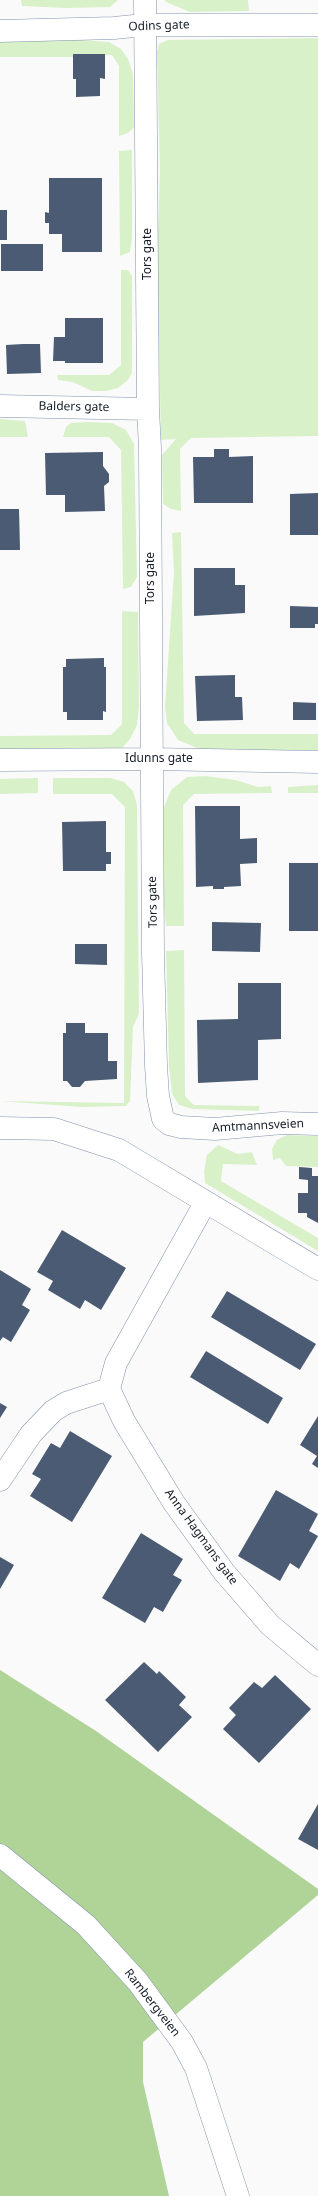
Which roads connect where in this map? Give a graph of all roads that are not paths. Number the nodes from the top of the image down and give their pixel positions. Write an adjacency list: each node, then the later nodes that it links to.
1 (145, 0): 2 (street, Tors gate)
2 (144, 25): 3 (street, Odins gate); 4 (street, Odins gate); 6 (street, Tors gate)
3 (318, 25)
4 (0, 31)
5 (0, 406): 6 (street, Balders gate)
6 (148, 409): 7 (street, Tors gate)
7 (151, 759): 8 (street, Idunns gate); 9 (street, Idunns gate); 12 (street, Tors gate)
8 (0, 760)
9 (318, 762)
10 (318, 1124): 12 (street, Amtmannsveien)
11 (0, 1128): 13 (street)
12 (198, 1128)
13 (205, 1202): 14 (street); 15 (street)
14 (318, 1269)
15 (109, 1389): 16 (street); 17 (street, Anna Hagmans gate)
16 (0, 1480)
17 (318, 1665)
18 (0, 1855): 19 (street, Rambergveien)
19 (238, 2196)

